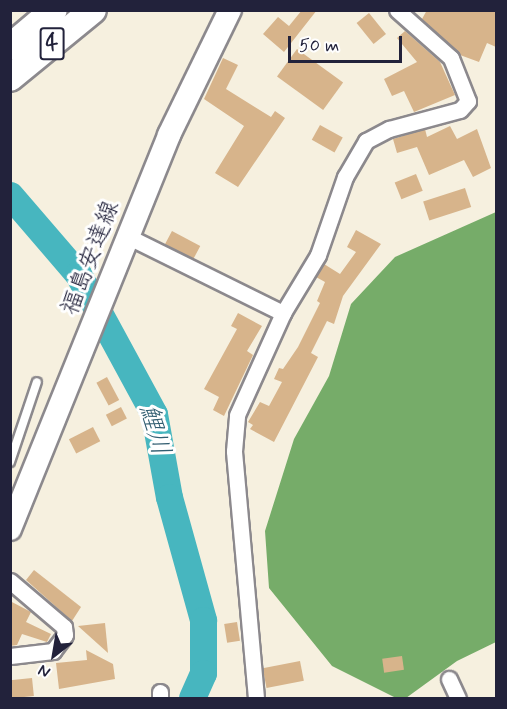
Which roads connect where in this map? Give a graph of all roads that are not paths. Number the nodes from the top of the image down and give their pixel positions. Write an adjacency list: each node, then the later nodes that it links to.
1 (54, 10): 5 (highway, 4)
2 (93, 10): 6 (highway, 4)
3 (230, 10): 7 (main road, 福島安達線)
4 (397, 10): 8 (street)
5 (10, 46)
6 (10, 78)
7 (128, 236): 8 (street); 11 (main road, 福島安達線)
8 (283, 313): 15 (street)
9 (37, 382): 10 (lane)
10 (10, 462)
11 (10, 529)
12 (10, 581): 13 (street)
13 (10, 656)
14 (449, 679): 16 (street)
15 (256, 699)
16 (458, 699)

